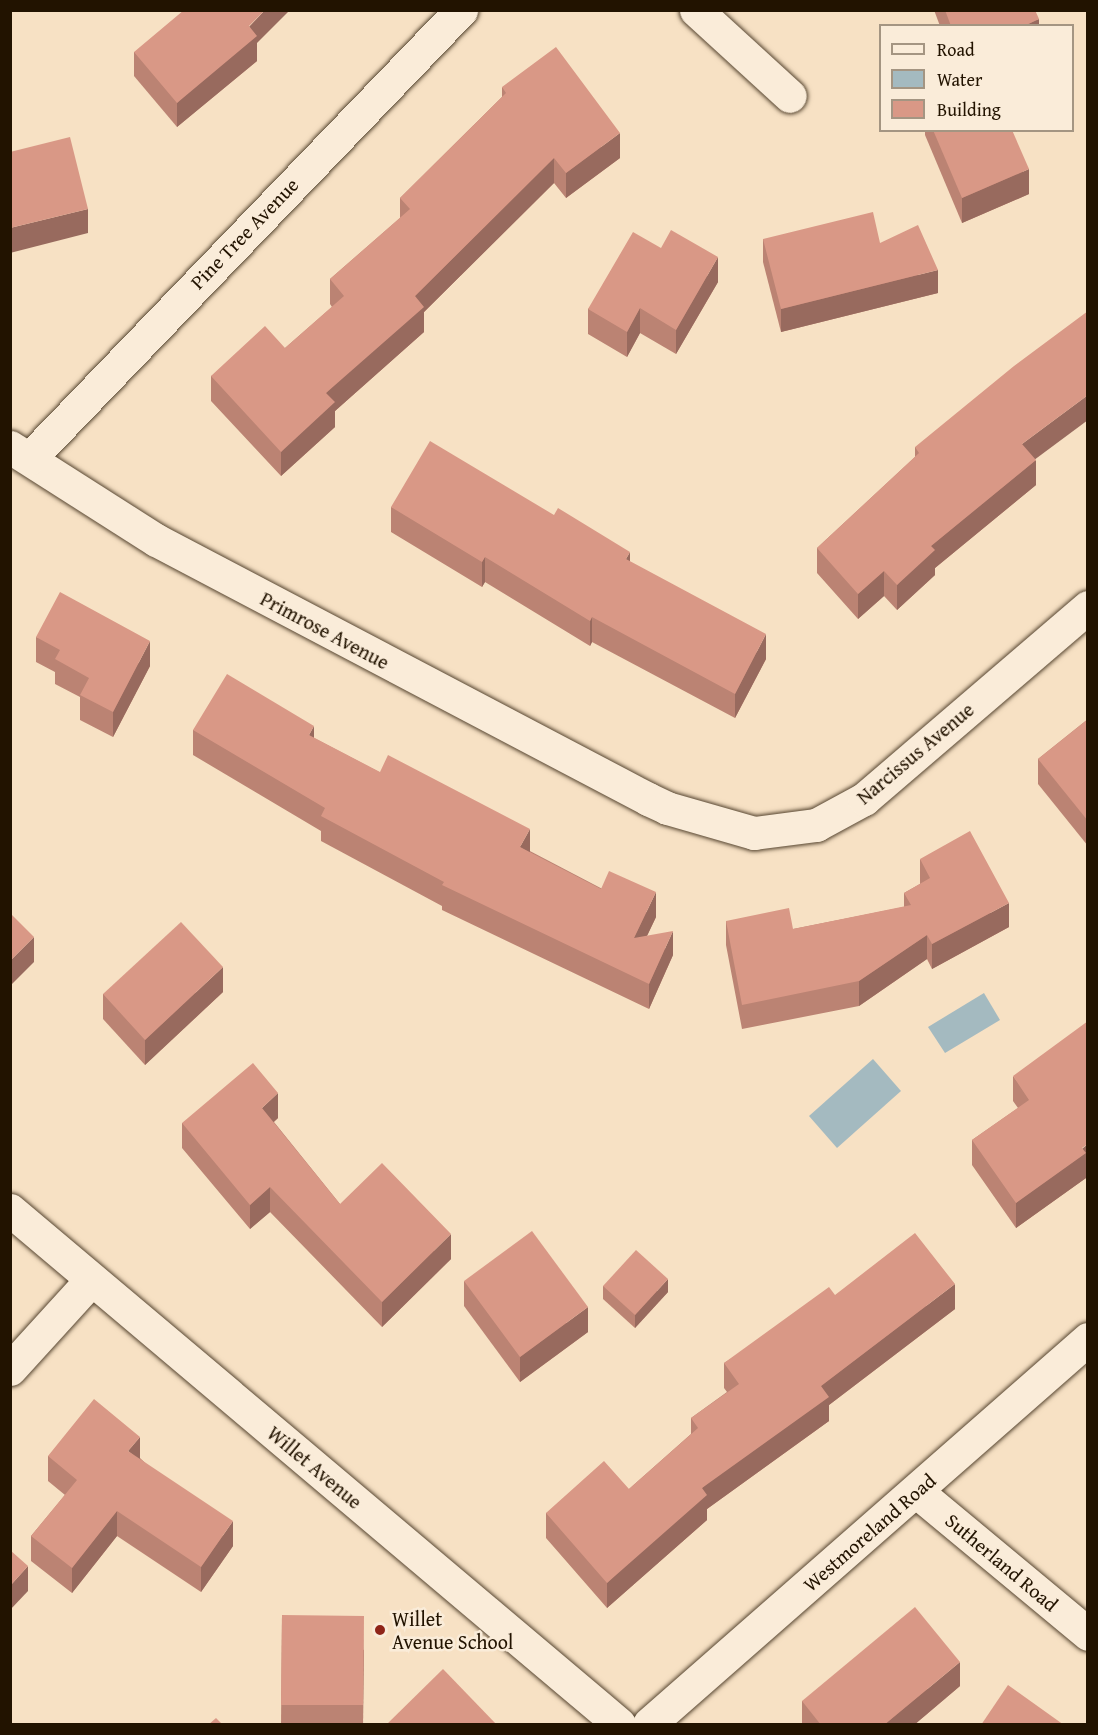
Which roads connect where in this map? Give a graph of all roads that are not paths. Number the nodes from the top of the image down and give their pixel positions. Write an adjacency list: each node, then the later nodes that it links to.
1 (461, 10): 4 (street, Pine Tree Avenue)
2 (696, 10): 3 (street)
3 (790, 96)
4 (20, 452): 6 (street, Primrose Avenue)
5 (1088, 607): 6 (street, Narcissus Avenue)
6 (648, 799)
7 (10, 1210): 8 (street, Willet Avenue)
8 (90, 1280): 10 (street); 13 (street, Willet Avenue)
9 (1088, 1339): 11 (street, Westmoreland Road)
10 (10, 1369)
11 (915, 1491): 12 (street, Sutherland Road); 14 (street, Westmoreland Road)
12 (1088, 1634)
13 (619, 1725)
14 (649, 1725)

